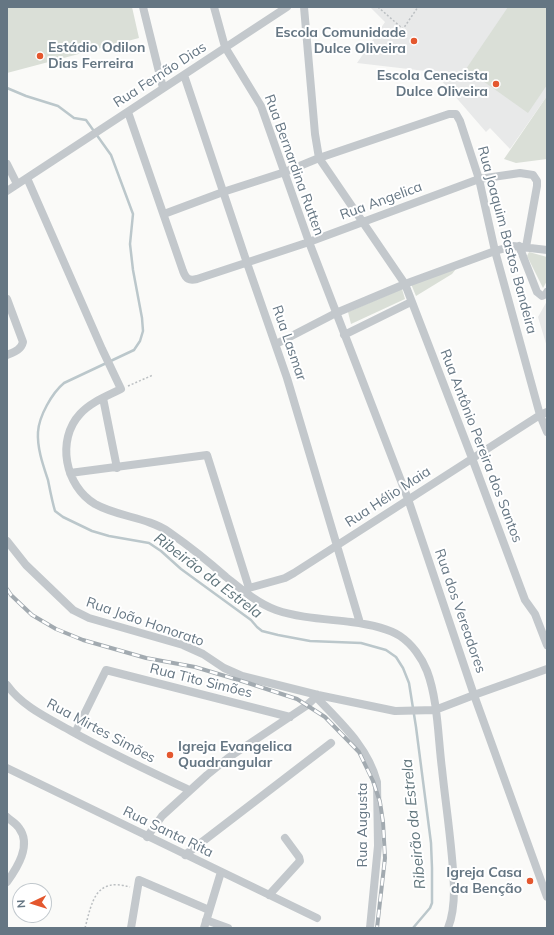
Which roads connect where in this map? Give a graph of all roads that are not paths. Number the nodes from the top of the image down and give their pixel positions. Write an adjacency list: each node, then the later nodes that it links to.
1 (143, 7): 7 (street)
2 (214, 7): 5 (street, Rua Bernardina Rutten)
3 (286, 7): 5 (street, Rua Fernão Dias)
4 (304, 7): 9 (street)
5 (226, 47): 6 (street, Rua Fernão Dias); 11 (street, Rua Bernardina Rutten)
6 (184, 75): 7 (street, Rua Fernão Dias); 16 (street, Rua Lasmar)
7 (163, 88): 8 (street, Rua Fernão Dias)
8 (128, 112): 12 (street, Rua Fernão Dias); 17 (street)
9 (319, 158): 11 (street); 13 (street, Rua Joaquim Bastos Bandeira); 18 (street, Rua Antônio Pereira dos Santos)
10 (7, 164): 14 (street)
11 (284, 172): 16 (street); 19 (street, Rua Bernardina Rutten)
12 (27, 178): 14 (street, Rua Fernão Dias); 32 (street)
13 (479, 178): 18 (street, Rua Angelica); 20 (street, Rua Angelica); 22 (street, Rua Joaquim Bastos Bandeira)
14 (17, 184): 15 (street, Rua Fernão Dias)
15 (7, 190)
16 (223, 192): 17 (street); 23 (street, Rua Lasmar)
17 (164, 214): 23 (street, Rua Angelica)
18 (363, 221): 19 (street, Rua Angelica); 24 (street, Rua Antônio Pereira dos Santos)
19 (309, 242): 23 (street, Rua Angelica); 28 (street, Rua Bernardina Rutten)
20 (522, 246): 21 (street); 22 (street); 25 (street)
21 (547, 250)
22 (495, 251): 24 (street); 33 (street, Rua Joaquim Bastos Bandeira)
23 (247, 263): 30 (street, Rua Lasmar)
24 (405, 284): 27 (street, Rua Antônio Pereira dos Santos); 28 (street)
25 (547, 292)
26 (7, 299): 31 (street)
27 (411, 302): 29 (street); 35 (street, Rua Antônio Pereira dos Santos)
28 (336, 312): 29 (street, Rua Bernardina Rutten); 30 (street)
29 (344, 335): 38 (street, Rua dos Vereadores)
30 (276, 344): 40 (street, Rua Lasmar)
31 (10, 353)
32 (103, 398): 36 (street); 37 (street)
33 (544, 413): 34 (street, Rua Joaquim Bastos Bandeira); 35 (street, Rua Hélio Maia)
34 (547, 432)
35 (472, 458): 38 (street, Rua Hélio Maia); 43 (street, Rua Antônio Pereira dos Santos)
36 (117, 468): 37 (street); 41 (street)
37 (70, 473): 41 (street)
38 (408, 499): 40 (street, Rua Hélio Maia); 47 (street, Rua dos Vereadores)
39 (7, 541): 46 (street, Rua João Honorato)
40 (336, 546): 41 (street, Rua Hélio Maia); 42 (street, Rua Lasmar)
41 (247, 590): 42 (street)
42 (360, 623): 48 (street)
43 (547, 645)
44 (547, 669): 47 (street)
45 (7, 685): 50 (street, Rua Mirtes Simões)
46 (318, 695): 48 (street, Rua João Honorato); 49 (street); 67 (street, Rua Augusta)
47 (474, 695): 48 (street); 61 (street, Rua dos Vereadores)
48 (432, 711): 68 (street)
49 (290, 717): 50 (street, Rua Tito Simões); 53 (street)
50 (75, 733): 53 (street, Rua Mirtes Simões)
51 (331, 743): 57 (street)
52 (7, 768): 55 (street, Rua Santa Rita)
53 (189, 790): 55 (street)
54 (7, 818): 59 (street)
55 (147, 837): 57 (street, Rua Santa Rita)
56 (285, 838): 60 (street)
57 (185, 855): 58 (street, Rua Santa Rita)
58 (221, 872): 60 (street, Rua Santa Rita); 62 (street)
59 (7, 882)
60 (269, 895): 63 (street, Rua Santa Rita)
61 (547, 897)
62 (209, 910): 64 (street); 66 (street)
63 (318, 918)
64 (205, 924): 65 (street)
65 (225, 927)
66 (131, 928)
67 (370, 928)
68 (448, 928)

